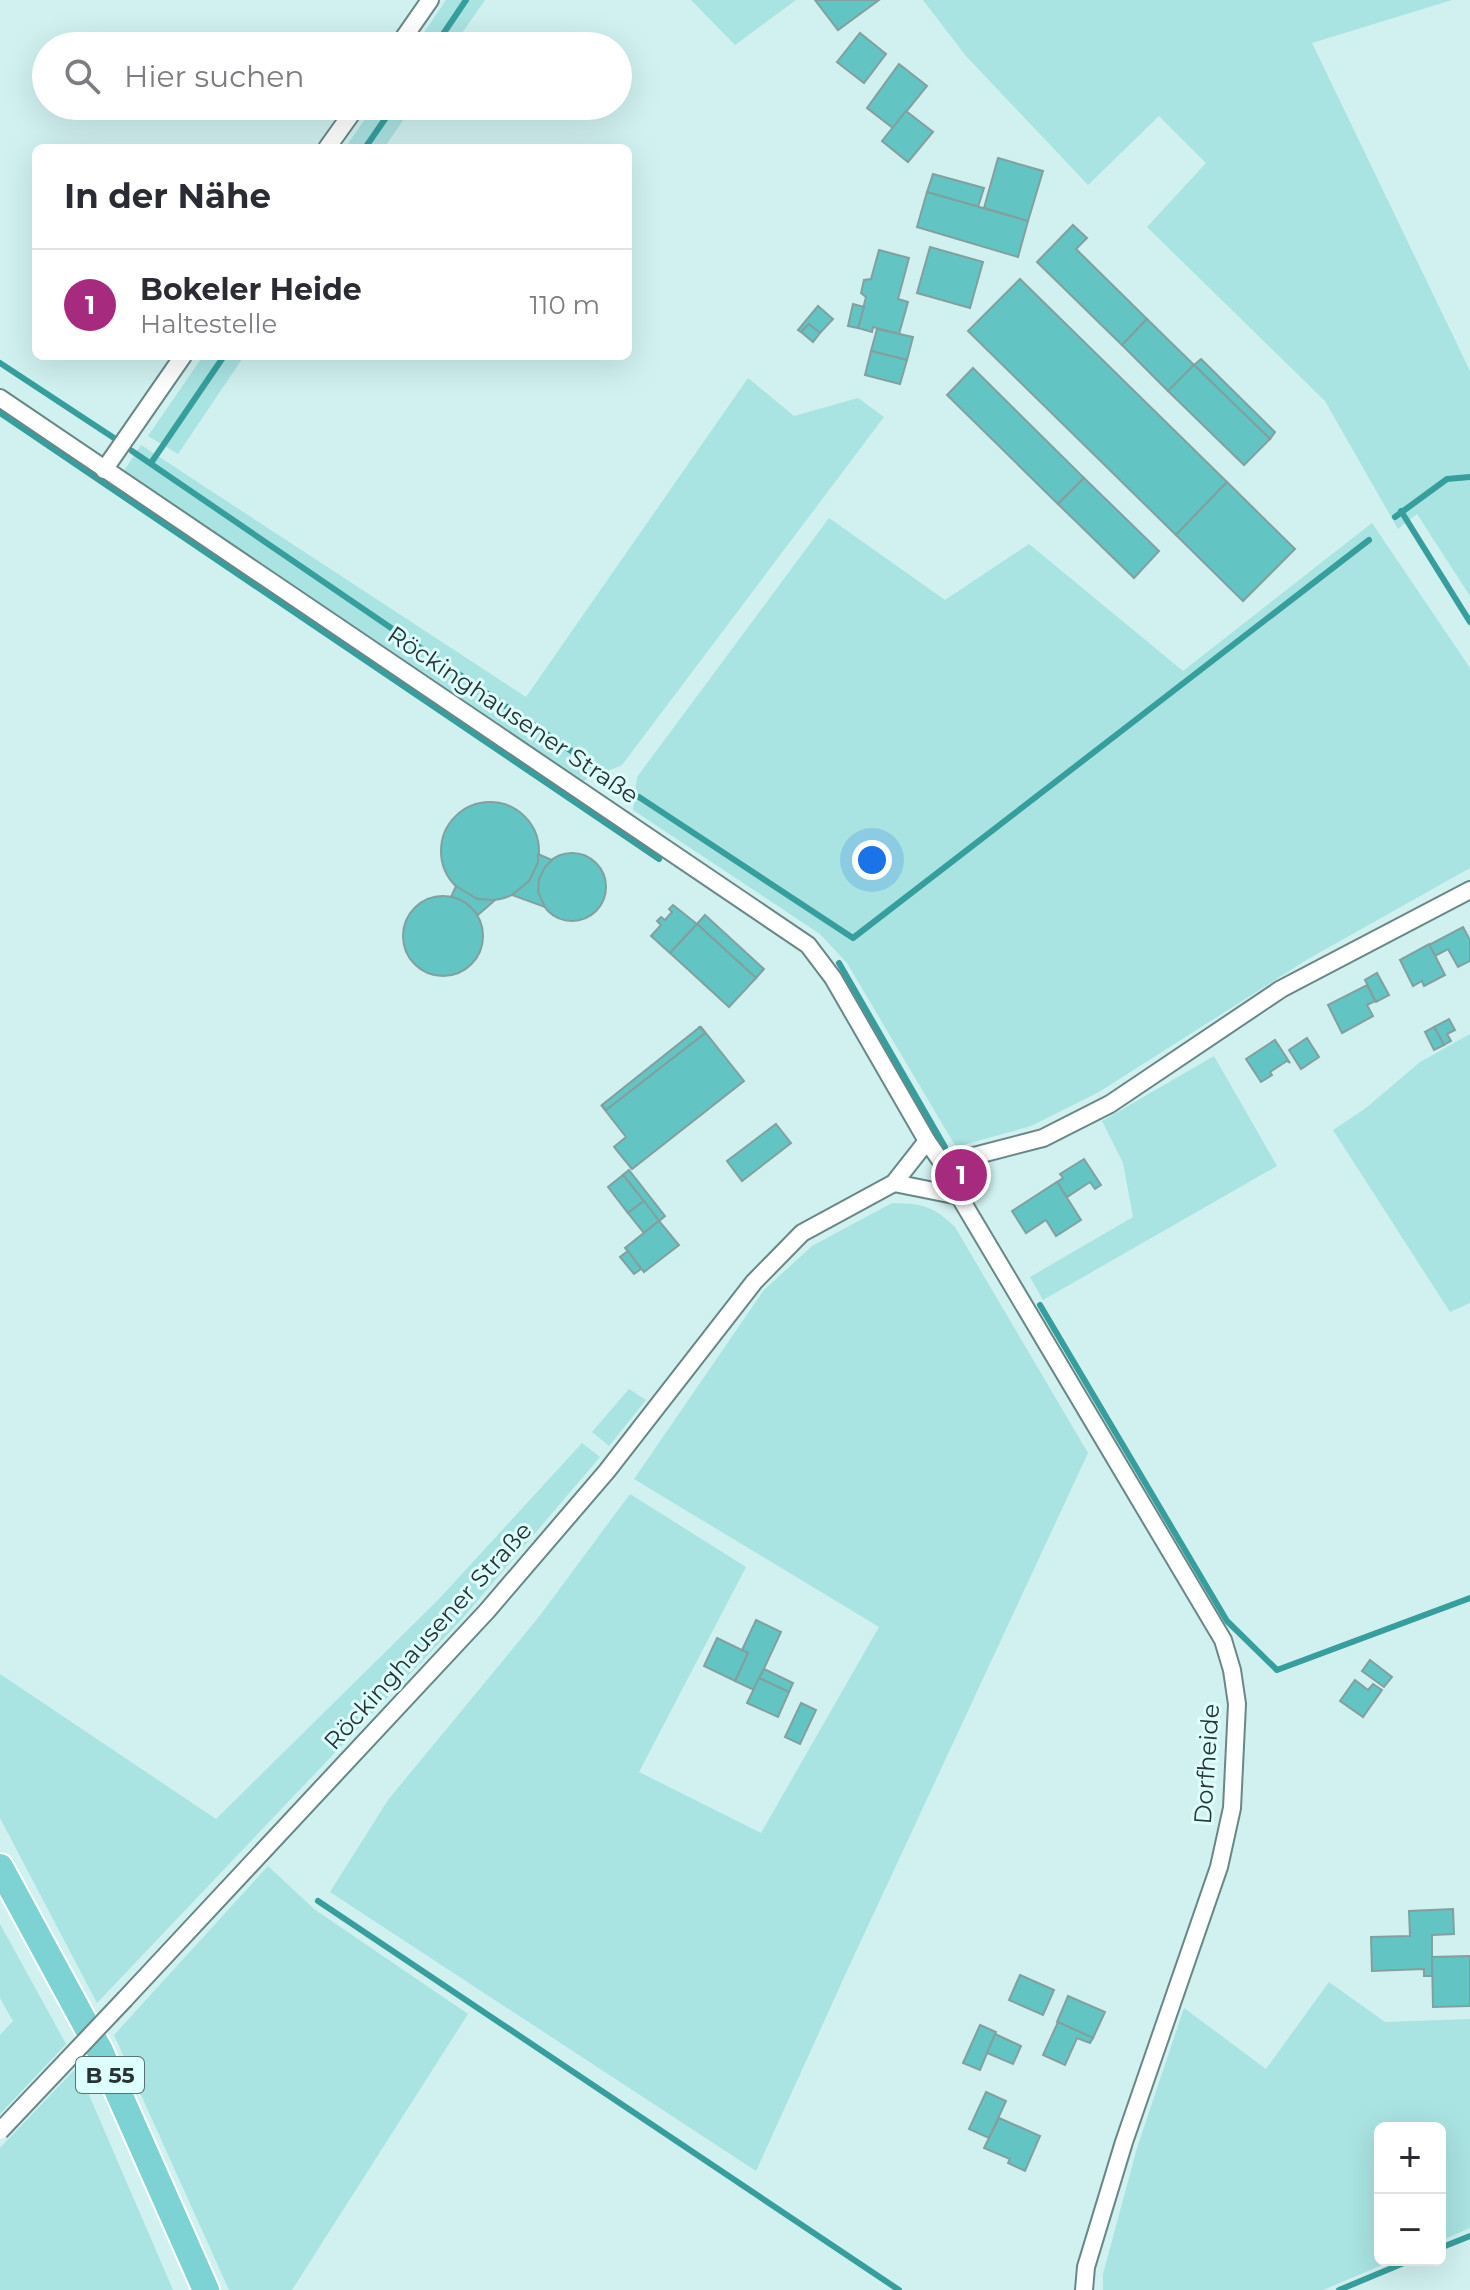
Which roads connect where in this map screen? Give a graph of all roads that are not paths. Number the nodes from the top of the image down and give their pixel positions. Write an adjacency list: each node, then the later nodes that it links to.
1 (430, 0): 2 (street)
2 (408, 32)
3 (347, 120): 4 (street)
4 (330, 144)
5 (180, 360): 7 (street)
6 (0, 398): 7 (street, Röckinghausener Straße)
7 (104, 470): 9 (street, Röckinghausener Straße)
8 (1470, 890): 10 (street)
9 (927, 1141): 10 (street, Röckinghausener Straße); 11 (street, Röckinghausener Straße)
10 (943, 1164): 12 (street, Röckinghausener Straße)
11 (894, 1183): 12 (street); 14 (street, Röckinghausener Straße, bridge)
12 (959, 1196): 16 (street, Dorfheide)
13 (0, 1867): 15 (main road, B 55)
14 (0, 2131)
15 (206, 2290)
16 (1084, 2290)

